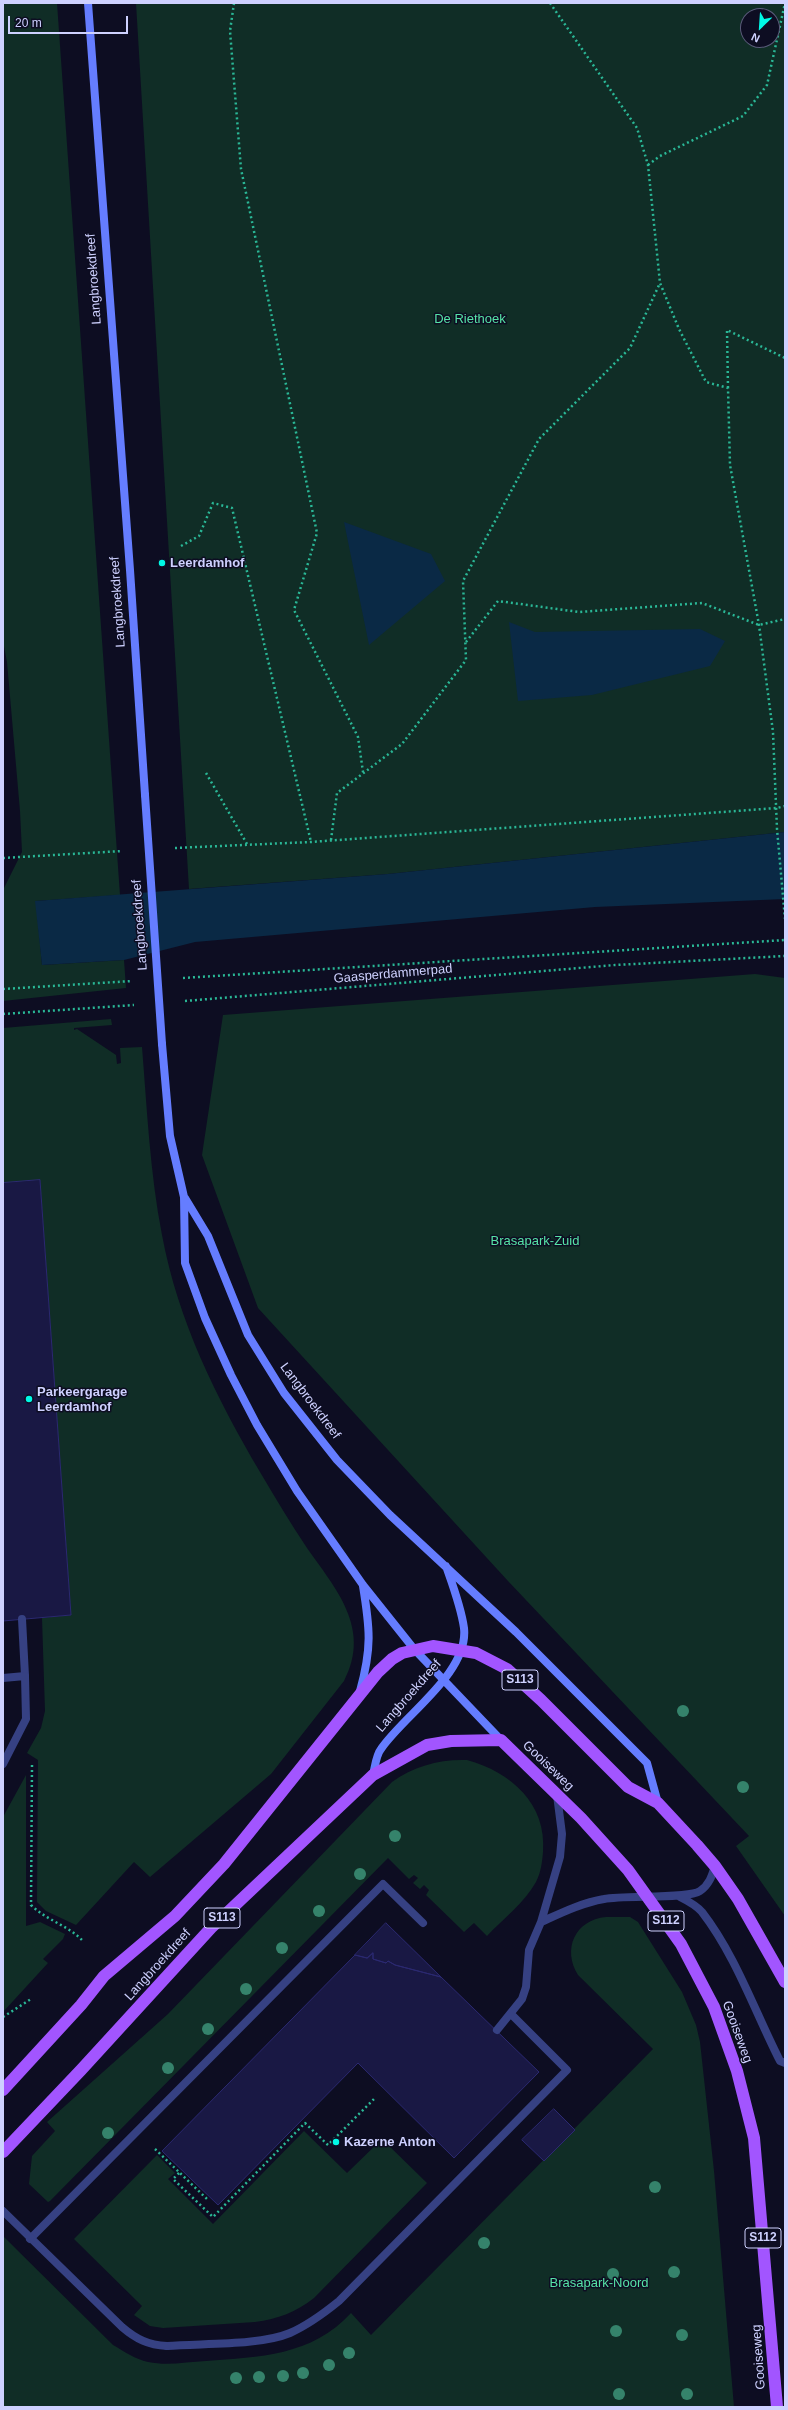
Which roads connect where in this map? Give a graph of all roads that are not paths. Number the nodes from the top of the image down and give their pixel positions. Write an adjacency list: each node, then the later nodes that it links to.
1 (88, 3): 2 (main road, Langbroekdreef / S112, bridge)
2 (184, 1197): 3 (main road, Langbroekdreef / S112); 4 (main road, Langbroekdreef / S112)
3 (444, 1564): 7 (main road, Langbroekdreef / S112); 16 (main road, S112)
4 (362, 1585): 6 (main road, S112); 11 (main road, Langbroekdreef / S113)
5 (22, 1619): 8 (street)
6 (414, 1649): 7 (main road, S113); 10 (main road, S112); 11 (main road, S113)
7 (460, 1650): 10 (main road, Langbroekdreef / S112); 16 (main road, S113)
8 (25, 1676): 9 (street); 13 (street)
9 (3, 1678)
10 (444, 1678): 12 (main road, S112); 14 (main road, Langbroekdreef / S112)
11 (360, 1693): 26 (main road, Langbroekdreef / S113)
12 (501, 1740): 14 (main road, S113); 15 (main road, Gooiseweg / S112)
13 (3, 1764)
14 (373, 1775): 27 (main road, Langbroekdreef / S113)
15 (557, 1795): 19 (main road, Gooiseweg / S112); 20 (street)
16 (658, 1803): 17 (main road, S112)
17 (715, 1866): 18 (street); 22 (main road, S112)
18 (676, 1895): 19 (street); 25 (street)
19 (648, 1896): 20 (street); 30 (main road, Gooiseweg / S112)
20 (541, 1922): 23 (street)
21 (423, 1923): 29 (street)
22 (785, 1982)
23 (511, 2014): 24 (street); 29 (street)
24 (497, 2030)
25 (785, 2063)
26 (3, 2090)
27 (3, 2152)
28 (3, 2211): 29 (street)
29 (30, 2239)
30 (777, 2407)

